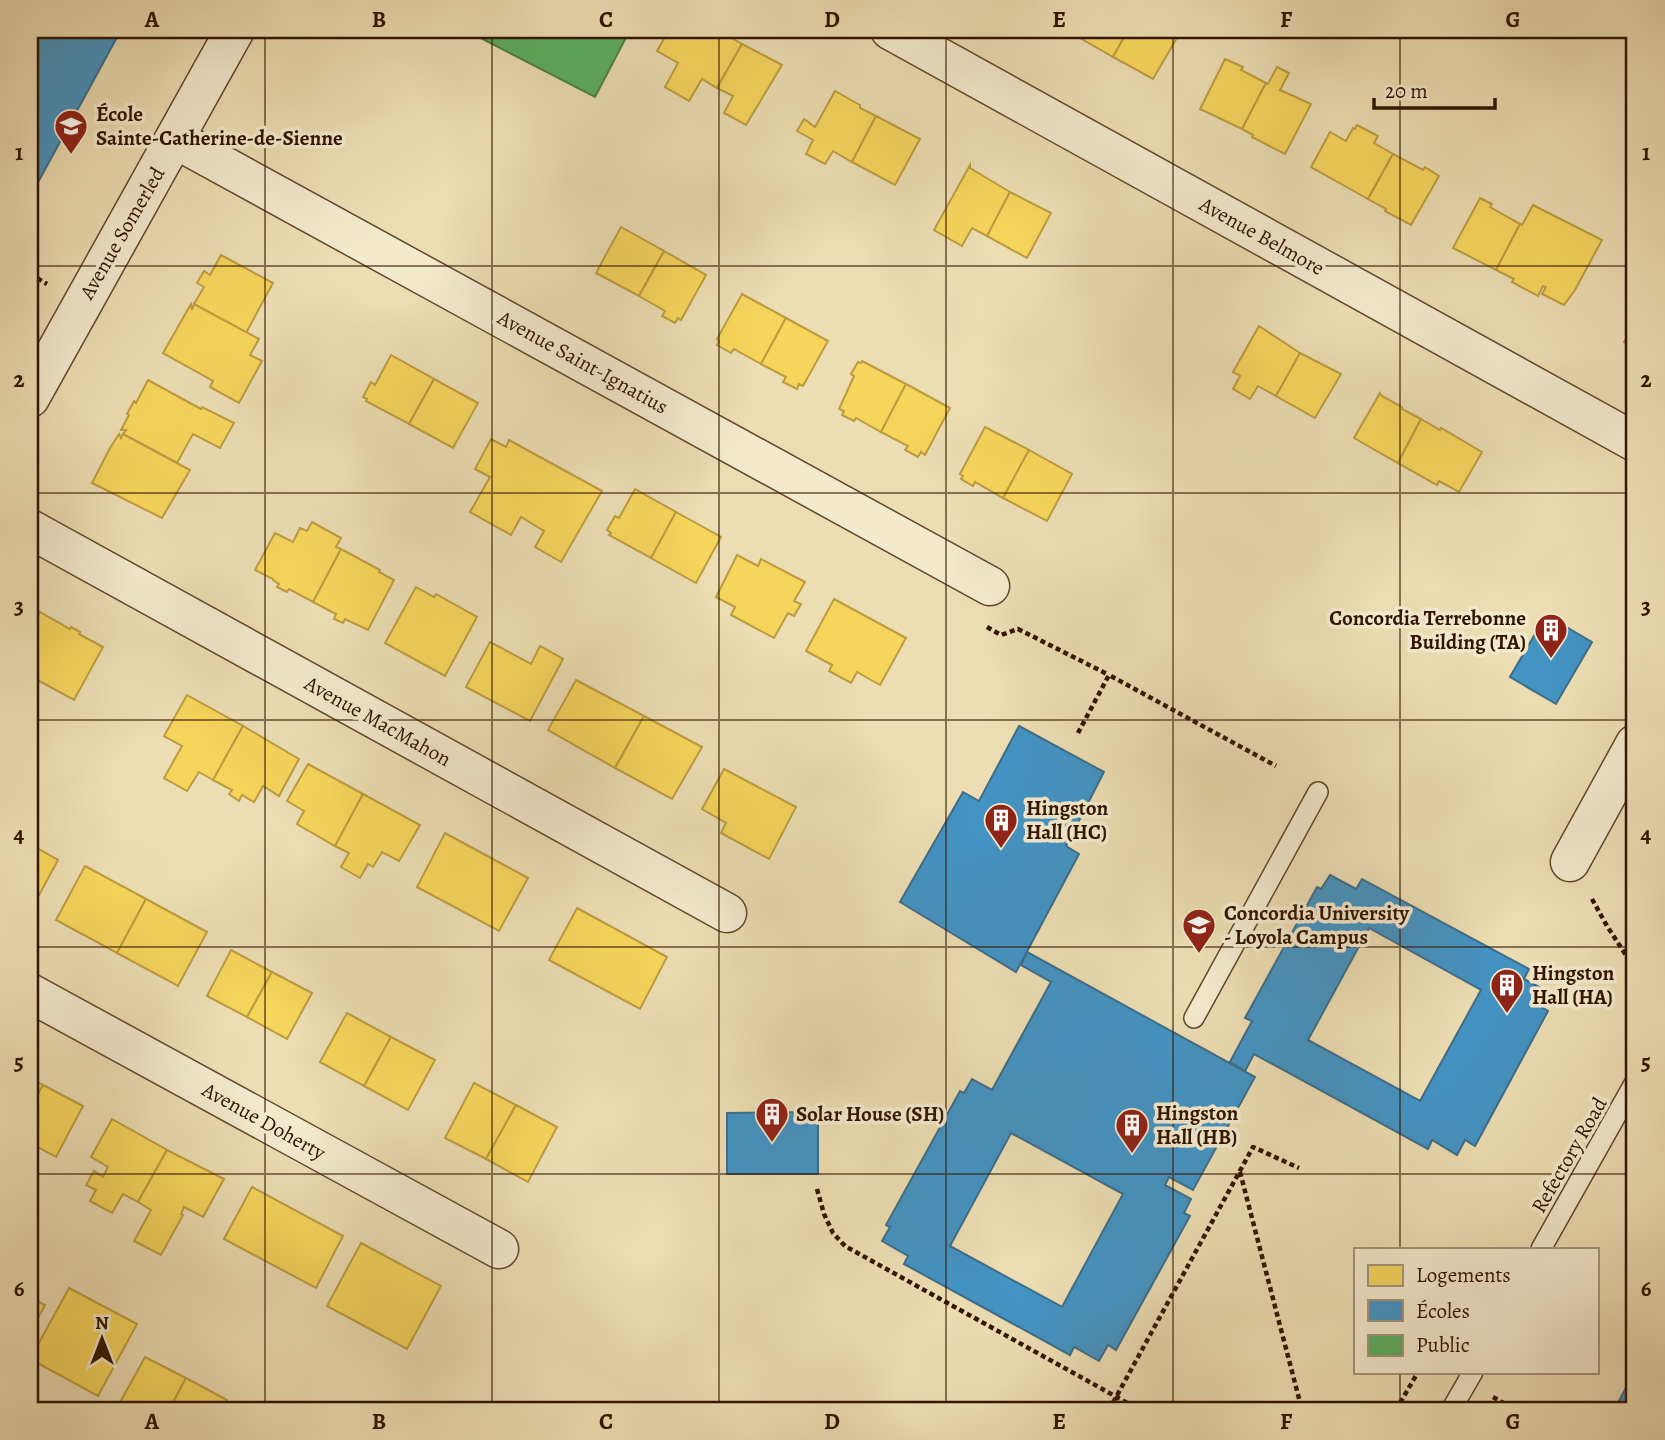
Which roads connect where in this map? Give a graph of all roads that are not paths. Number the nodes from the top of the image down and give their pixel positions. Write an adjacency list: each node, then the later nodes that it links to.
1 (235, 30): 3 (street, Avenue Somerled)
2 (890, 30): 5 (street, Avenue Belmore)
3 (175, 139): 4 (street, Avenue Somerled); 7 (street, Avenue Saint-Ignatius)
4 (30, 398)
5 (1635, 442)
6 (30, 528): 11 (street, Avenue MacMahon)
7 (990, 586)
8 (1635, 744): 10 (street)
9 (1318, 792): 13 (lane)
10 (1570, 862)
11 (727, 913)
12 (30, 993): 16 (street, Avenue Doherty)
13 (1194, 1018)
14 (1633, 1093): 15 (lane, Refectory Road)
15 (1542, 1248)
16 (499, 1249)
17 (1472, 1374): 18 (lane)
18 (1451, 1410)

